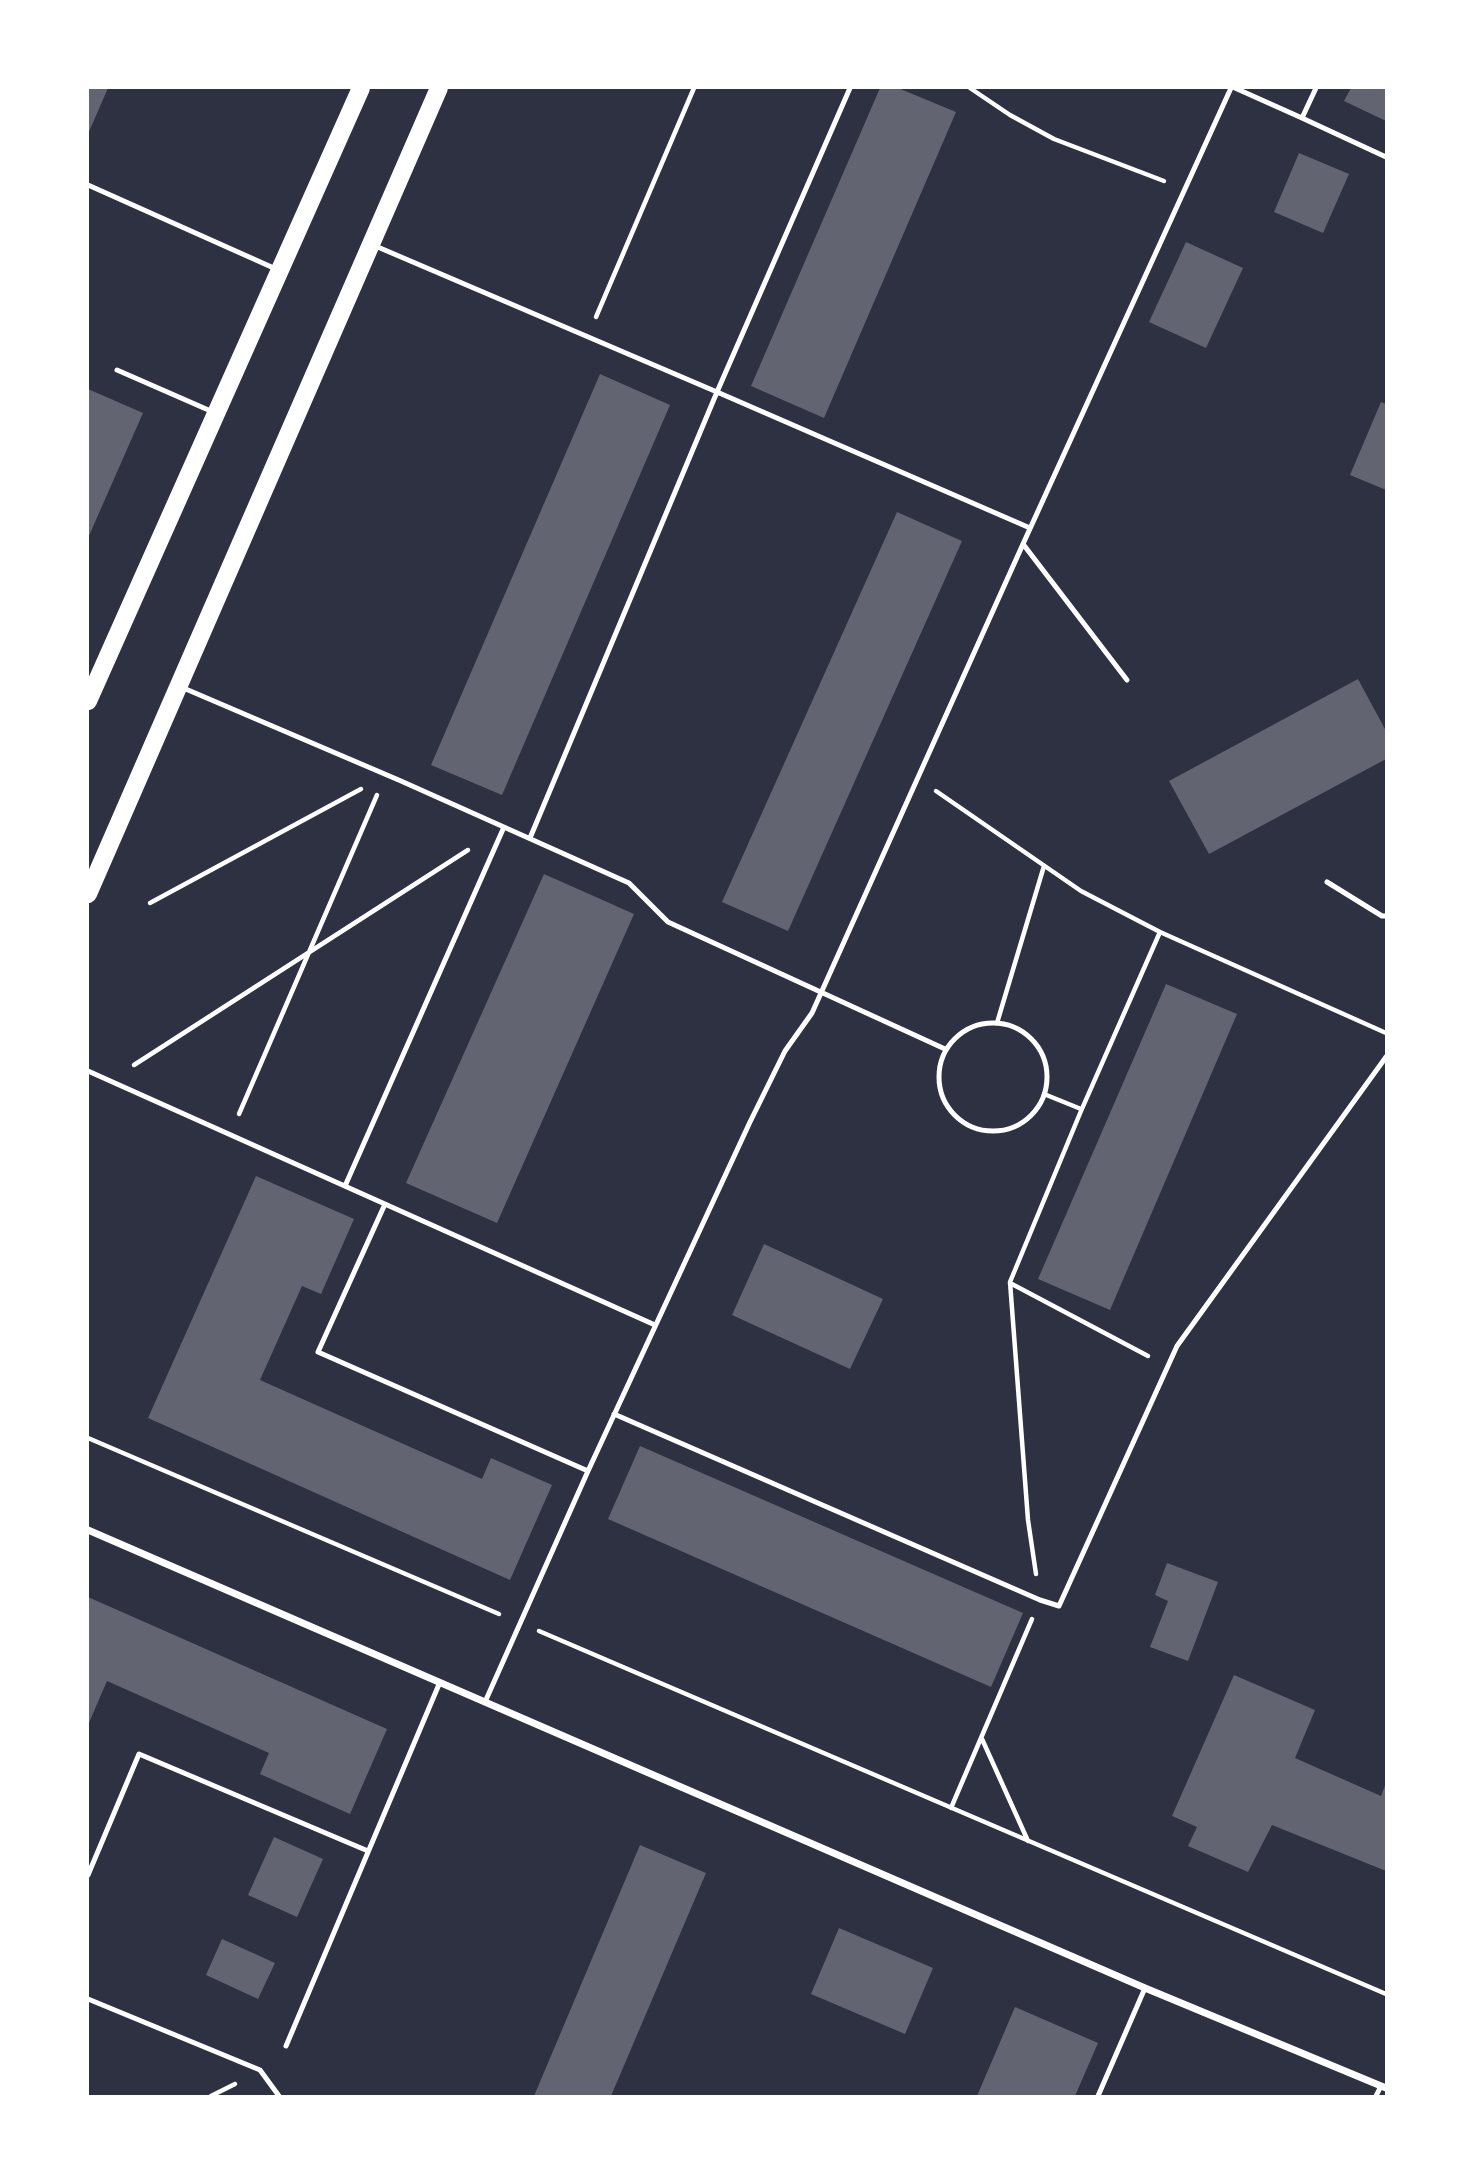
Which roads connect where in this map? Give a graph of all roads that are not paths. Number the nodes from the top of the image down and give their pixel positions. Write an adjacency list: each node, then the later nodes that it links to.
1 (361, 88): 10 (main road)
2 (439, 88): 9 (main road)
3 (850, 88): 12 (lane)
4 (1233, 88): 6 (lane); 14 (lane)
5 (1316, 88): 6 (lane)
6 (1302, 118): 7 (lane)
7 (1387, 157)
8 (88, 185): 10 (lane)
9 (371, 244): 12 (lane); 17 (main road)
10 (279, 270): 13 (main road)
11 (117, 370): 13 (lane)
12 (717, 393): 14 (lane); 20 (lane)
13 (216, 413): 18 (main road)
14 (1030, 528): 15 (lane)
15 (1023, 544): 16 (lane); 24 (lane)
16 (1127, 680)
17 (178, 686): 19 (lane); 22 (main road)
18 (89, 692)
19 (504, 827): 20 (lane); 28 (lane)
20 (530, 838): 24 (lane)
21 (1327, 882): 23 (lane)
22 (88, 894)
23 (1387, 916)
24 (822, 992): 25 (lane); 30 (lane)
25 (945, 1049): 25 (lane)
26 (1387, 1056): 31 (lane)
27 (88, 1071): 28 (lane)
28 (345, 1186): 29 (lane)
29 (384, 1204): 30 (lane); 32 (lane)
30 (655, 1325): 31 (lane)
31 (614, 1414): 32 (lane)
32 (588, 1471): 35 (lane)
33 (88, 1530): 34 (street)
34 (440, 1682): 35 (street); 36 (lane)
35 (485, 1702): 38 (street)
36 (368, 1851): 37 (lane); 40 (lane)
37 (88, 1875)
38 (1145, 1988): 41 (street); 43 (lane)
39 (88, 1999): 42 (lane)
40 (286, 2046)
41 (1384, 2087): 44 (lane)
42 (279, 2096)
43 (1098, 2096)
44 (1376, 2096)

